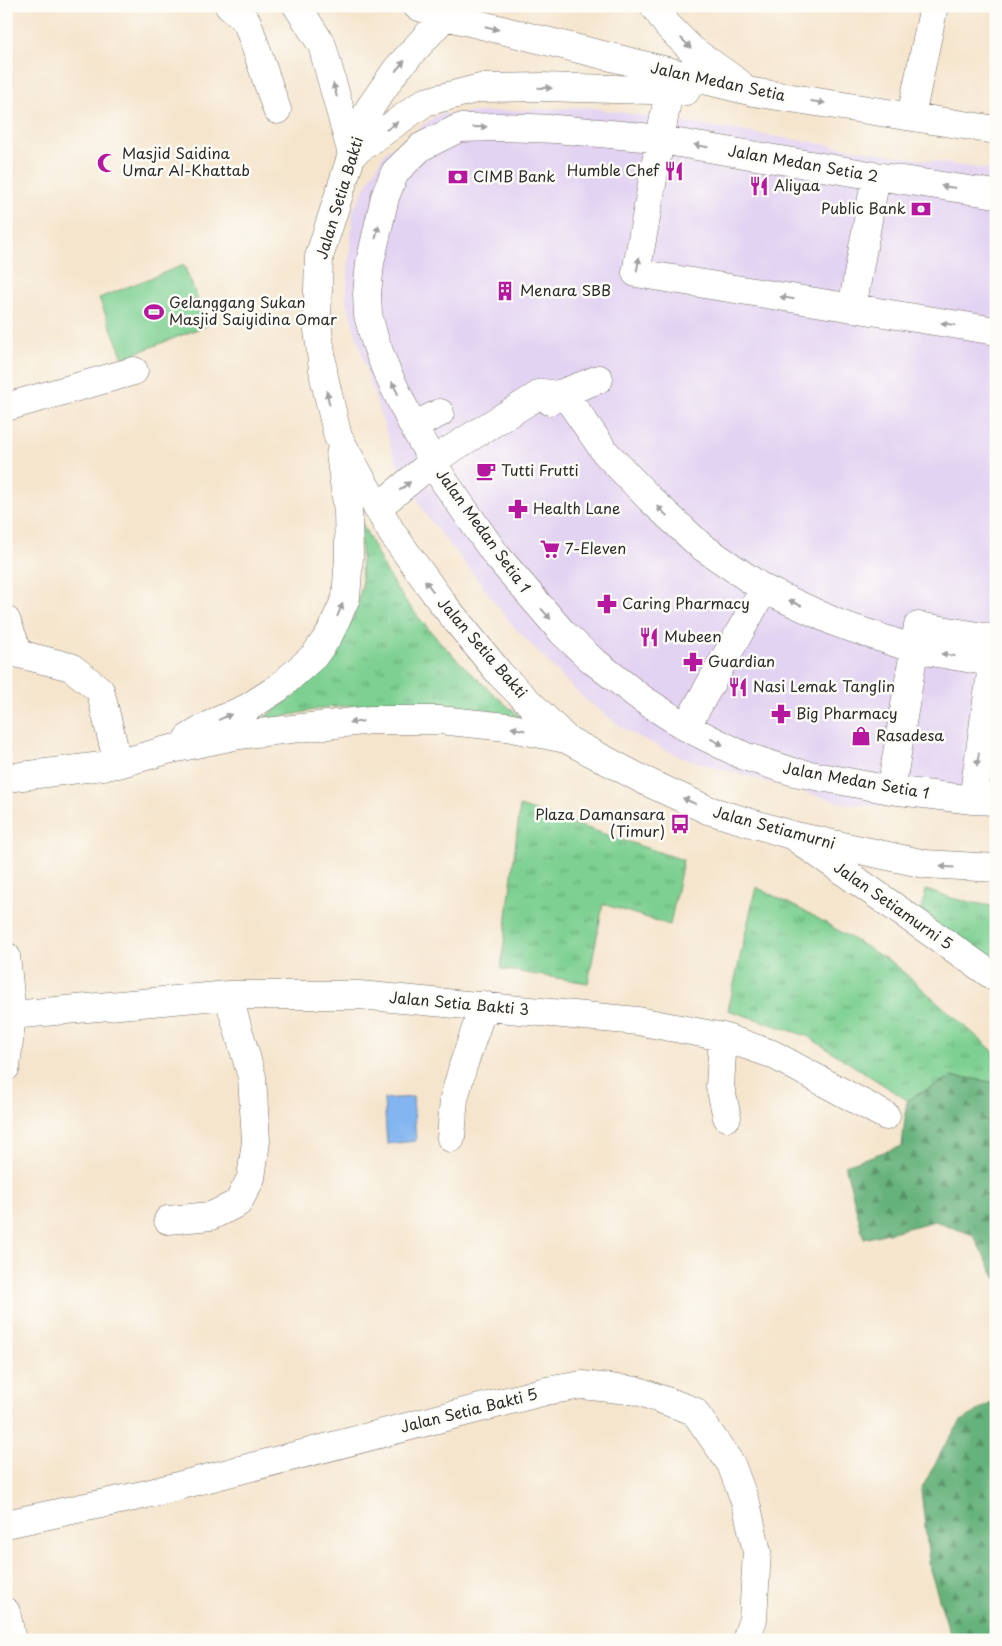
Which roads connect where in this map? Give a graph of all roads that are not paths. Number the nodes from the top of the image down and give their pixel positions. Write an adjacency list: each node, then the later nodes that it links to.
1 (229, 6): 9 (street)
2 (297, 6): 13 (street, one-way to 2)
3 (417, 6): 6 (street, Jalan Medan Setia)
4 (654, 6): 8 (street, one-way to 8)
5 (934, 6): 10 (street)
6 (449, 11): 8 (street, Jalan Medan Setia, one-way to 8); 13 (street, Jalan Setia Bakti, one-way to 6)
7 (669, 90): 8 (street); 12 (street); 13 (street, one-way to 7)
8 (753, 92): 10 (street, Jalan Medan Setia, one-way to 10)
9 (277, 110)
10 (911, 116): 11 (street, Jalan Medan Setia)
11 (996, 130)
12 (660, 140): 14 (street, Jalan Medan Setia 2, one-way to 12); 16 (street, one-way to 12); 23 (street, Jalan Medan Setia 2, one-way to 12)
13 (352, 154): 24 (street, Jalan Setia Bakti, one-way to 13)
14 (876, 176): 15 (street, Jalan Medan Setia 2, one-way to 14); 16 (street)
15 (996, 194)
16 (852, 308): 17 (street, one-way to 16)
17 (996, 331)
18 (134, 371): 21 (street)
19 (599, 379): 20 (street)
20 (561, 394): 25 (street); 27 (street, one-way to 20)
21 (6, 408)
22 (440, 413): 23 (street)
23 (413, 426): 25 (street, Jalan Medan Setia 2)
24 (338, 437): 26 (street, Jalan Setia Bakti); 33 (street, Jalan Setia Bakti, one-way to 24)
25 (438, 472): 26 (street, Jalan Medan Setia 1, one-way to 25); 31 (street, Jalan Medan Setia 1, one-way to 31)
26 (377, 508): 32 (street, Jalan Setia Bakti, one-way to 26)
27 (764, 589): 29 (street, one-way to 27); 31 (street)
28 (6, 620): 34 (street)
29 (916, 638): 30 (street); 36 (street)
30 (995, 652): 37 (street, one-way to 37)
31 (686, 727): 36 (street, Jalan Medan Setia 1, one-way to 36)
32 (566, 739): 33 (street, Jalan Setia Bakti, one-way to 33); 38 (street, Jalan Setiamurni, one-way to 32)
33 (168, 750): 34 (street, Jalan Setia Bakti)
34 (118, 764): 35 (street, Jalan Setia Bakti)
35 (6, 778)
36 (891, 790): 37 (street, Jalan Medan Setia 1)
37 (984, 801)
38 (791, 835): 39 (street, Jalan Setiamurni, one-way to 38); 41 (street, Jalan Setiamurni 5)
39 (996, 868)
40 (6, 956): 44 (street)
41 (996, 978)
42 (228, 995): 43 (street, Jalan Setia Bakti 3); 44 (street, Jalan Setia Bakti 3); 50 (street)
43 (484, 1005): 45 (street, Jalan Setia Bakti 3); 49 (street)
44 (12, 1015): 46 (street)
45 (723, 1037): 47 (street, Jalan Setia Bakti 3); 48 (street)
46 (6, 1066)
47 (886, 1116)
48 (727, 1117)
49 (452, 1138)
50 (168, 1220)
51 (6, 1524): 54 (street, Jalan Setia Bakti 5)
52 (6, 1612): 53 (street)
53 (12, 1640)
54 (746, 1640)

